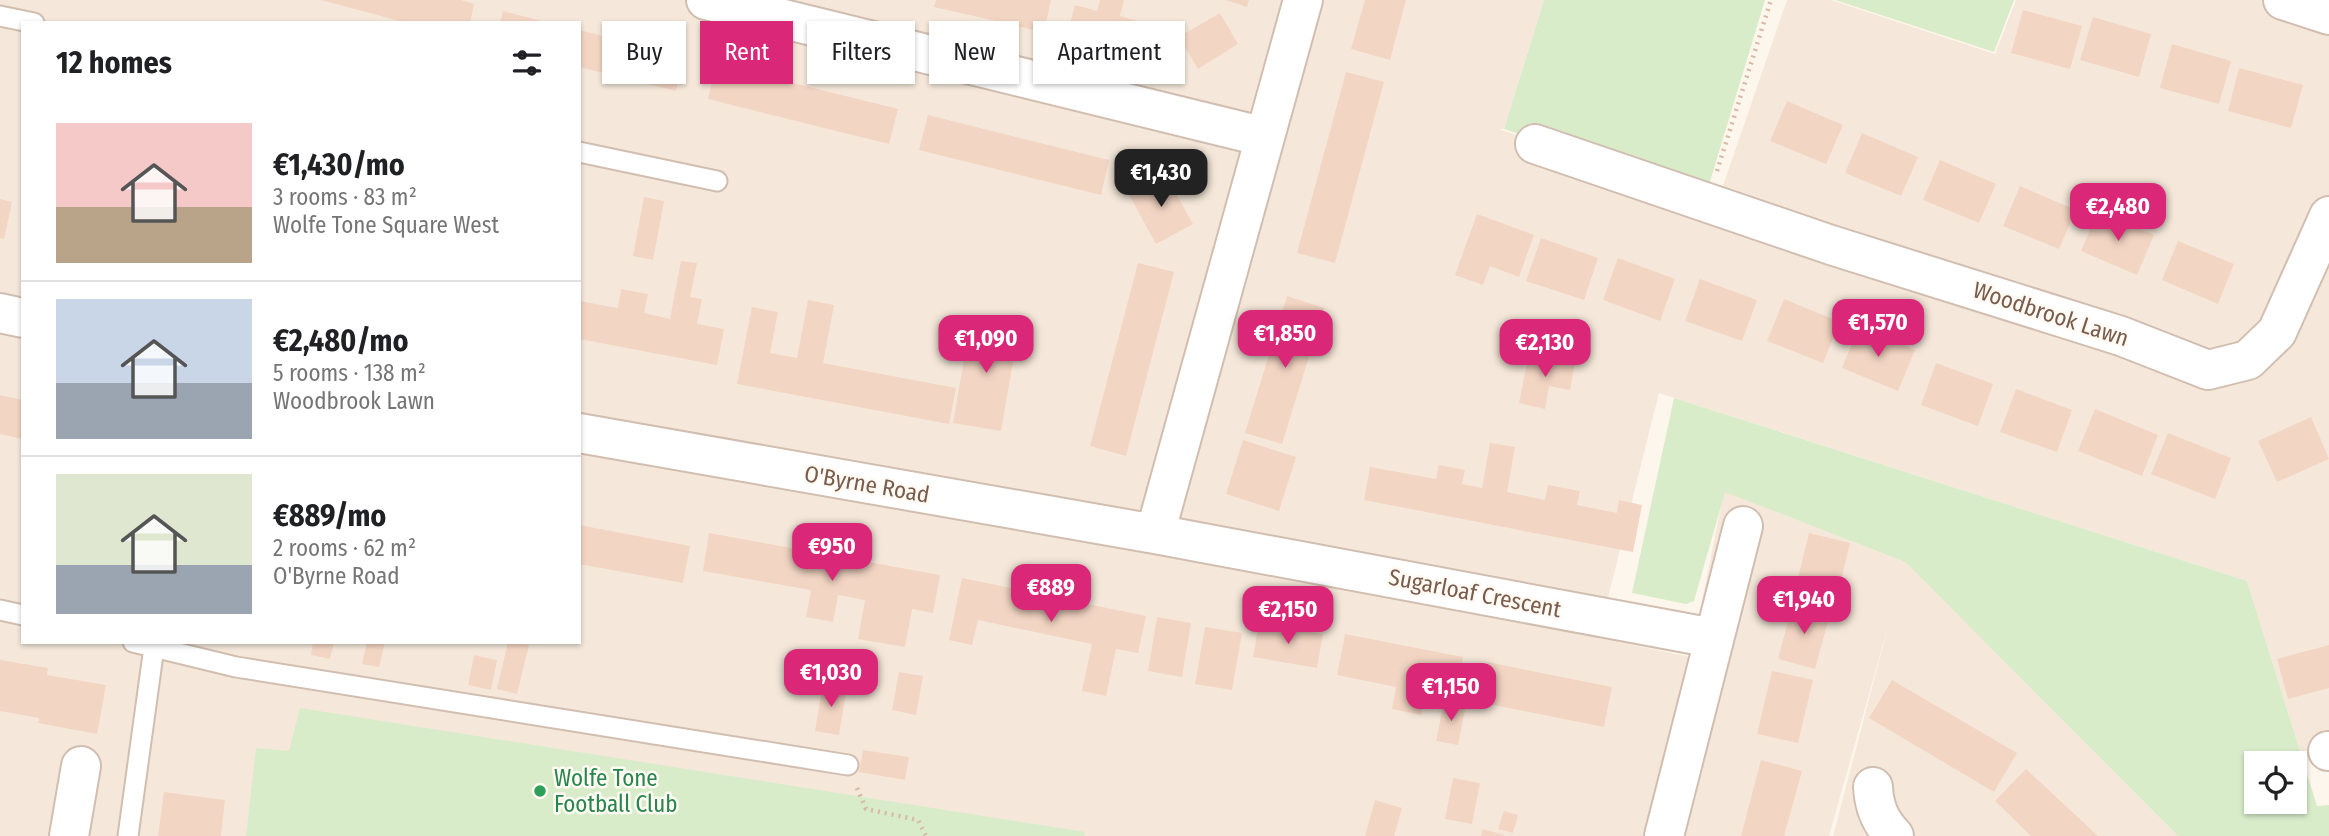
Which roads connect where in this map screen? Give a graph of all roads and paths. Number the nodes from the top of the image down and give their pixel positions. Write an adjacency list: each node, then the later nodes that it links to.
1 (706, 0): 8 (street)
2 (1303, 0): 8 (street)
3 (1771, 0): 12 (path)
4 (2283, 0): 5 (street)
5 (2329, 15)
6 (0, 16): 7 (lane)
7 (24, 21)
8 (1265, 137): 18 (street)
9 (1535, 144): 12 (street, Woodbrook Lawn)
10 (581, 152): 11 (lane)
11 (717, 181)
12 (1708, 202): 13 (street, Woodbrook Lawn)
13 (2329, 216)
14 (0, 313): 15 (street)
15 (21, 318)
16 (581, 433): 18 (street, O'Byrne Road)
17 (1743, 526): 21 (street)
18 (1155, 534): 21 (street, Sugarloaf Crescent)
19 (0, 610): 20 (lane)
20 (21, 615)
21 (1713, 638): 30 (street)
22 (140, 644): 23 (lane)
23 (154, 648): 24 (lane); 28 (lane)
24 (848, 765): 29 (path)
25 (81, 766): 27 (street)
26 (1872, 787): 31 (street)
27 (69, 836)
28 (128, 836)
29 (926, 836)
30 (1664, 836)
31 (1894, 836)

